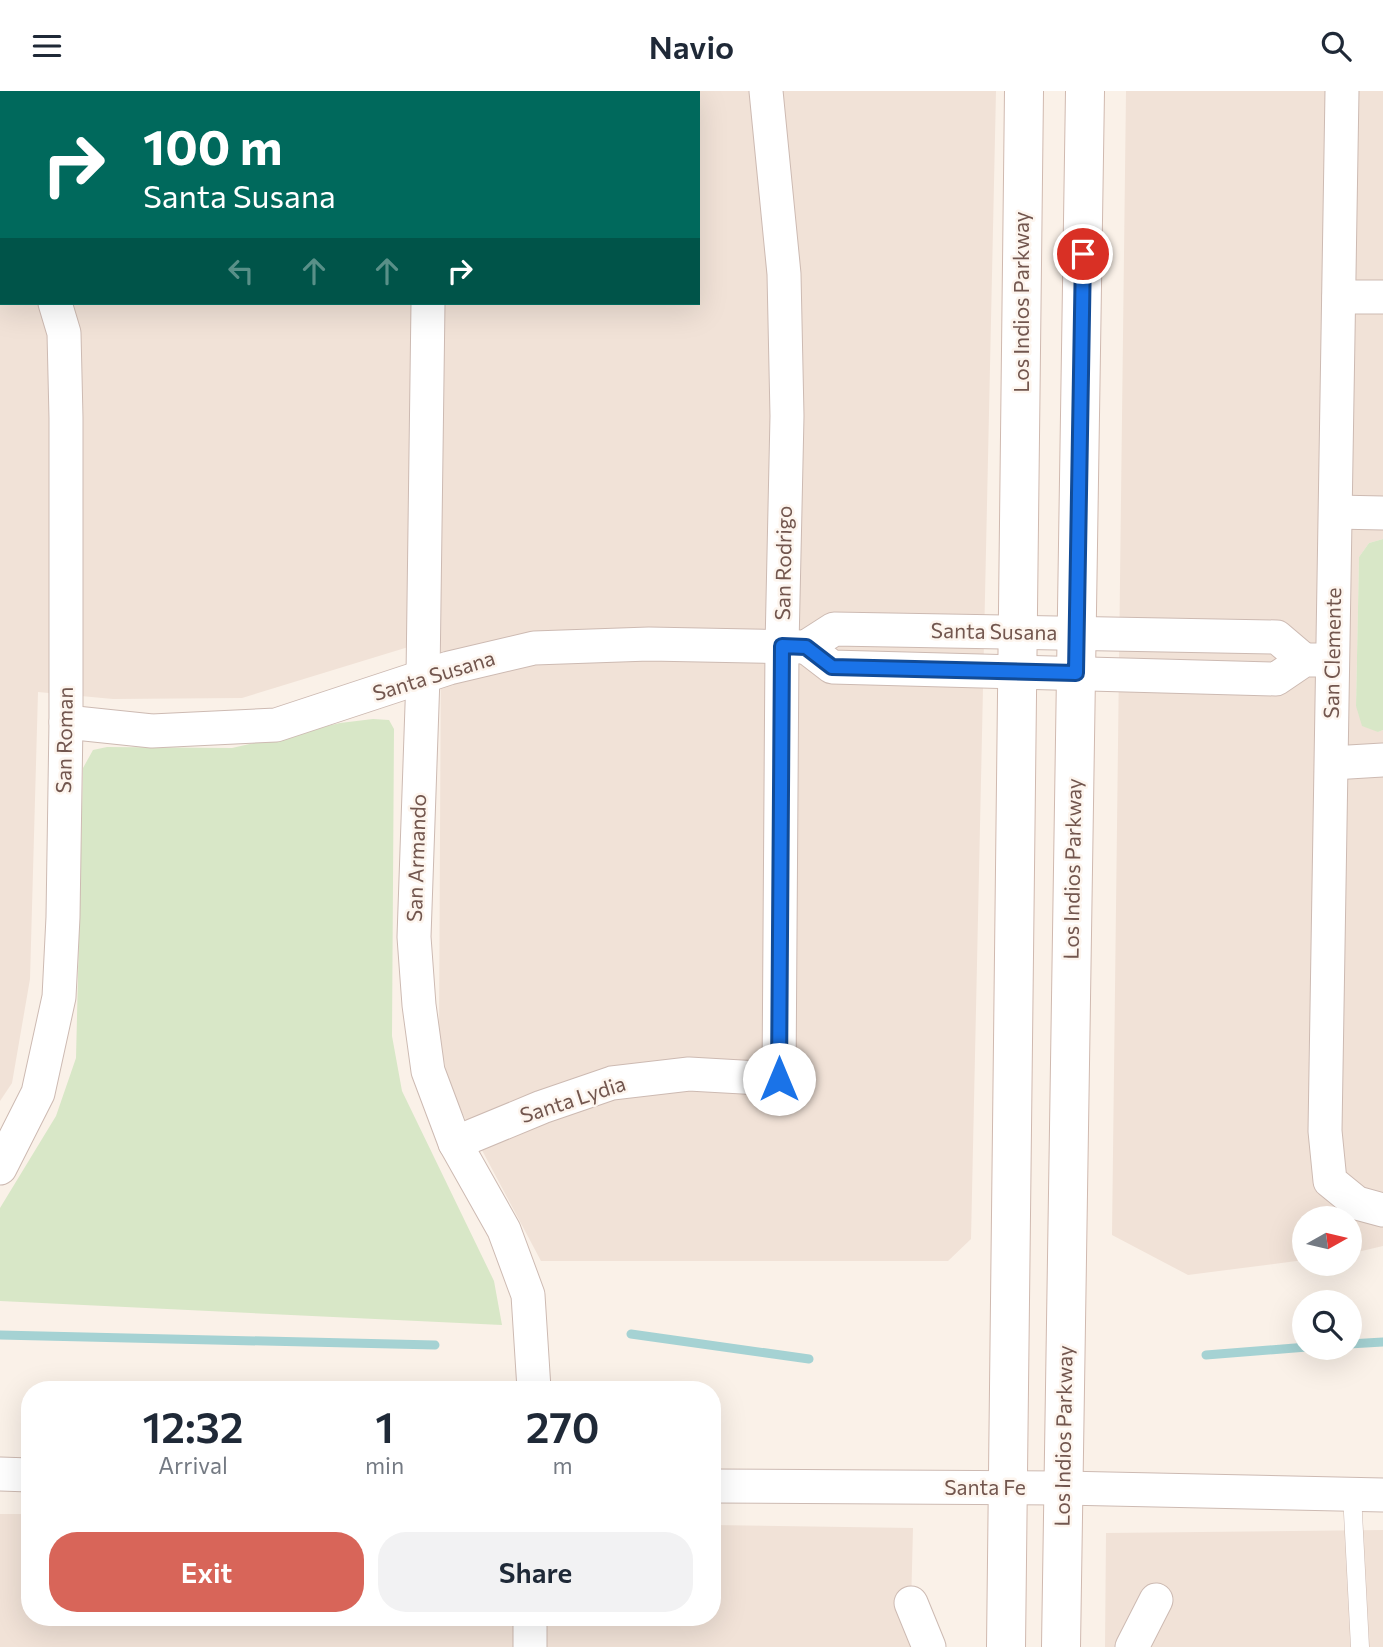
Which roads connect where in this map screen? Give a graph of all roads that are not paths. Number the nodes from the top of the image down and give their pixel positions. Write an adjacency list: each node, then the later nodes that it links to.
1 (766, 91): 13 (street, San Rodrigo)
2 (1024, 91): 11 (street, Los Indios Parkway)
3 (1085, 91): 12 (street, Los Indios Parkway)
4 (1342, 91): 5 (street, San Clemente)
5 (1339, 297): 6 (street); 9 (street, San Clemente)
6 (1383, 297)
7 (56, 305): 18 (street, San Roman)
8 (428, 305): 17 (street, San Armando)
9 (1336, 512): 10 (street); 14 (street, San Clemente)
10 (1383, 513)
11 (1019, 633): 12 (street, Santa Susana); 13 (street, Santa Susana); 15 (street, Los Indios Parkway)
12 (1077, 634): 14 (street, Santa Susana); 16 (street, Los Indios Parkway)
13 (794, 646): 15 (street, Santa Susana); 17 (street, Santa Susana); 21 (street, San Rodrigo)
14 (1319, 660): 16 (street, Santa Susana); 20 (street, San Clemente)
15 (1018, 672): 16 (street, Santa Susana); 30 (street, Los Indios Parkway)
16 (1076, 673): 31 (street, Los Indios Parkway)
17 (423, 677): 18 (street, Santa Susana); 23 (street, San Armando)
18 (66, 722): 22 (street, San Roman)
19 (1383, 760): 20 (street)
20 (1332, 763): 25 (street, San Clemente)
21 (779, 1079): 23 (street, Santa Lydia)
22 (9, 1126): 24 (street, San Roman)
23 (455, 1143): 26 (street, San Armando)
24 (0, 1168)
25 (1370, 1206)
26 (533, 1381)
27 (0, 1474): 28 (street)
28 (21, 1475)
29 (721, 1486): 30 (street, Santa Fe)
30 (1007, 1488): 31 (street, Santa Fe); 38 (street, Los Indios Parkway)
31 (1063, 1488): 32 (street, Santa Fe); 39 (street, Los Indios Parkway)
32 (1367, 1494): 41 (lane)
33 (1156, 1600): 40 (street)
34 (911, 1603): 37 (street)
35 (530, 1626): 36 (street)
36 (530, 1647)
37 (929, 1647)
38 (1006, 1647)
39 (1061, 1647)
40 (1132, 1647)
41 (1360, 1647)

